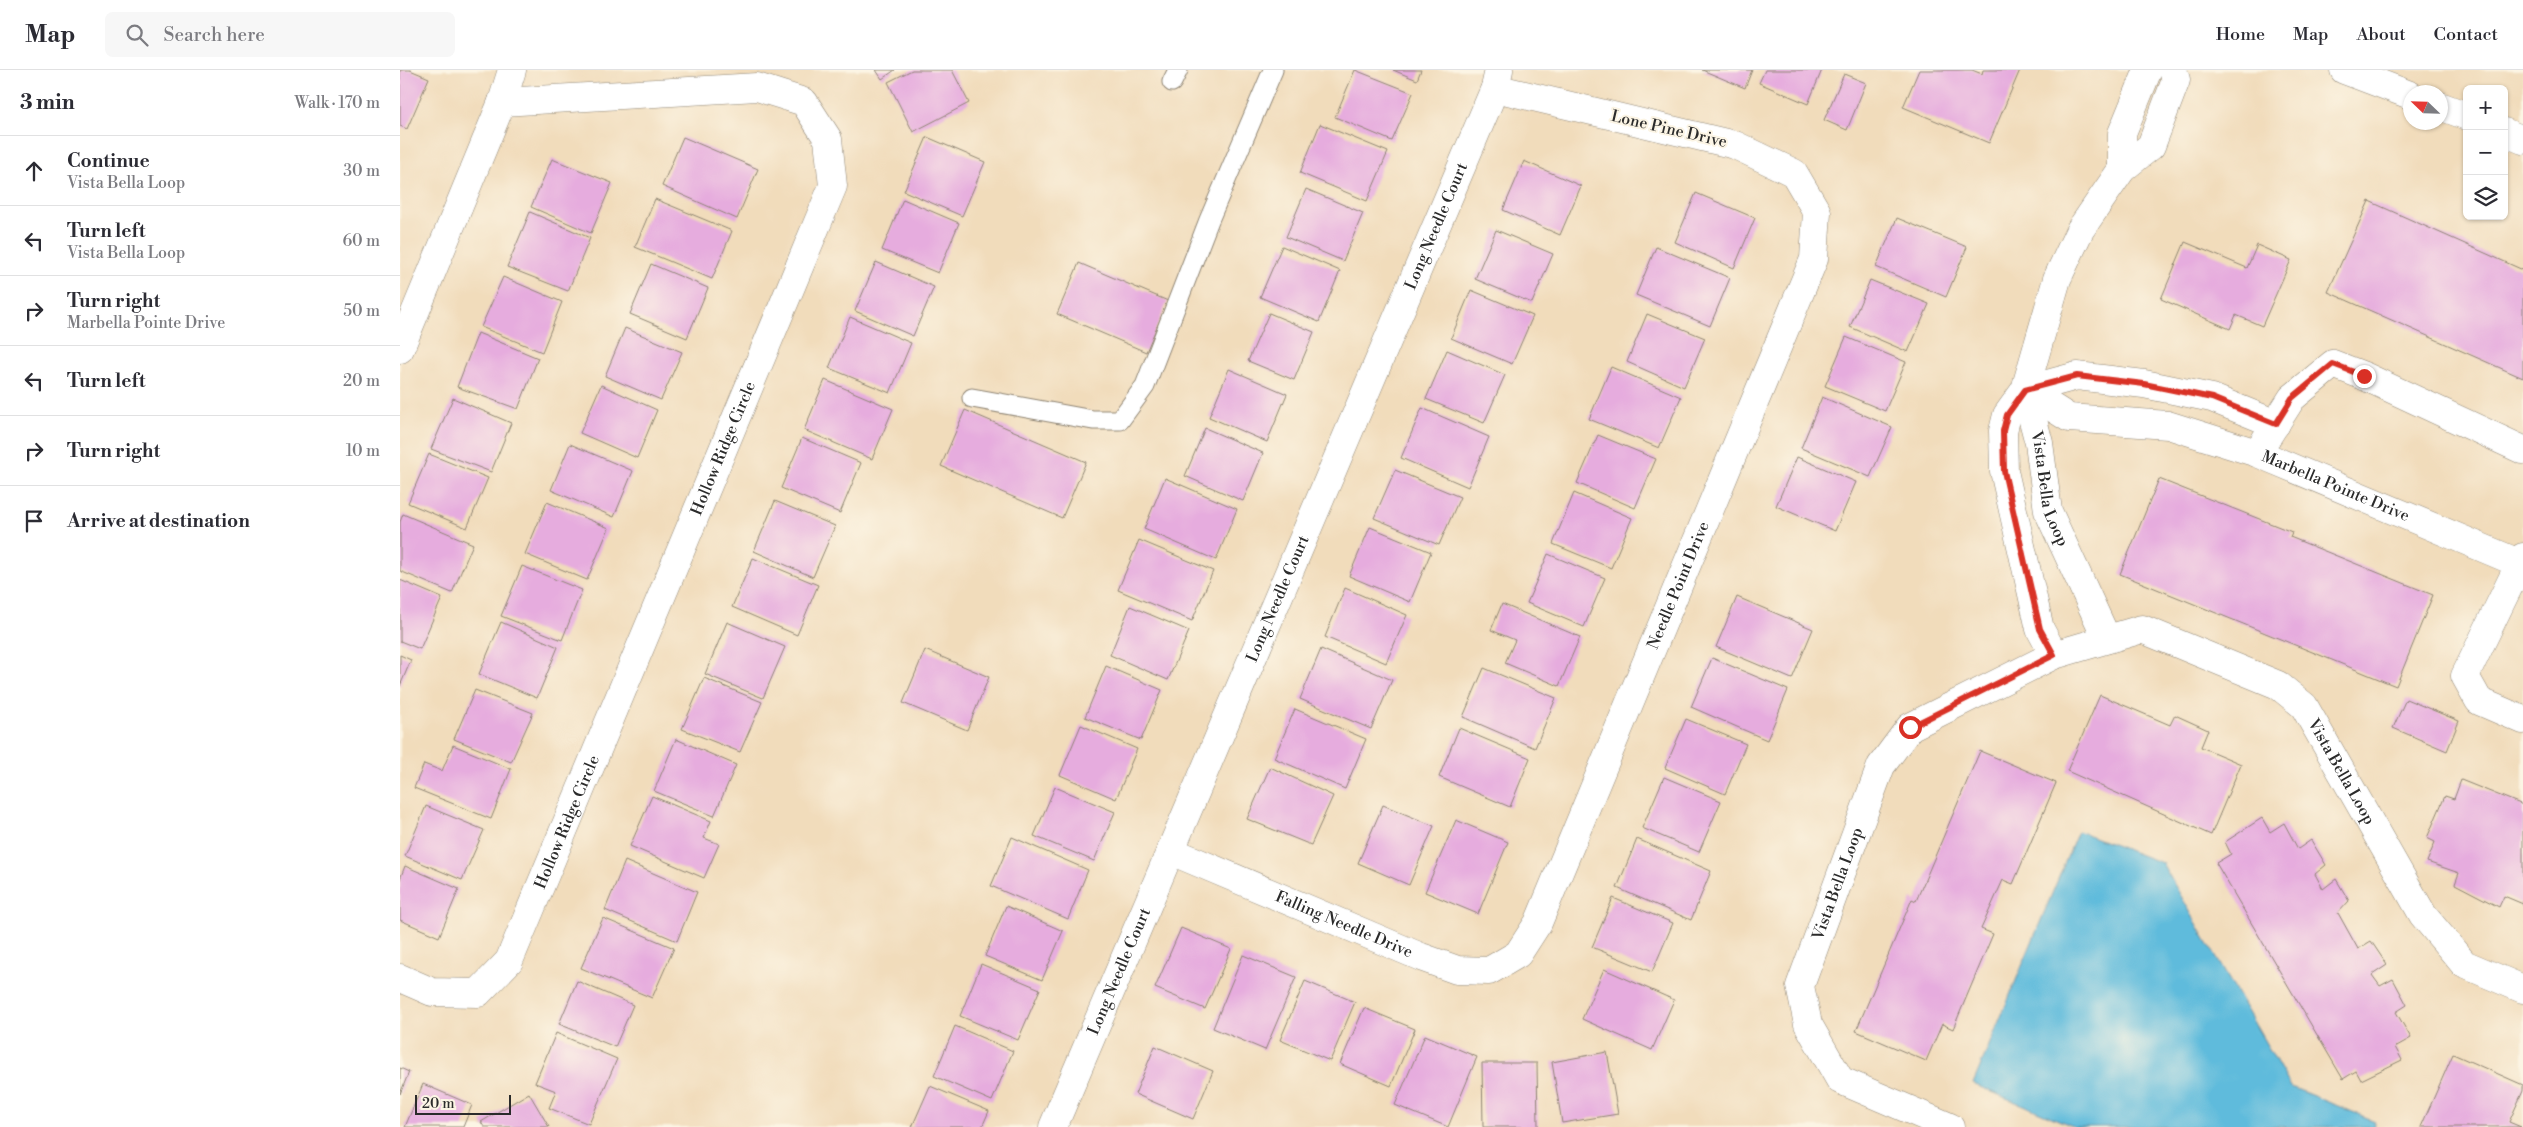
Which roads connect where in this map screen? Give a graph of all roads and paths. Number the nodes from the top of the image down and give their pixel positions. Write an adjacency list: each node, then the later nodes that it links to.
1 (512, 70): 8 (street)
2 (1273, 70): 18 (lane)
3 (2148, 70): 13 (street)
4 (2173, 70): 13 (street, Vista Bella Loop)
5 (2344, 70): 7 (street)
6 (1497, 79): 14 (street, Lone Pine Drive); 27 (street, Long Needle Court)
7 (2403, 91)
8 (502, 102): 15 (street); 29 (street, Hollow Ridge Circle)
9 (2448, 109): 10 (street)
10 (2463, 115)
11 (2508, 134): 12 (street)
12 (2523, 140)
13 (2122, 169): 17 (street, Vista Bella Loop)
14 (1817, 212): 28 (street, Needle Point Drive)
15 (400, 349)
16 (2153, 386): 17 (street, Marbella Pointe Drive); 19 (street); 20 (street, Marbella Pointe Drive)
17 (2025, 390): 19 (street, Marbella Pointe Drive); 24 (street, Vista Bella Loop); 25 (street, Vista Bella Loop)
18 (972, 398)
19 (2146, 424): 22 (street, Marbella Pointe Drive)
20 (2276, 424): 21 (street); 22 (street)
21 (2523, 450)
22 (2257, 453): 23 (street, Marbella Pointe Drive)
23 (2522, 560): 26 (street, Marbella Pointe Drive)
24 (2107, 639): 25 (street, Vista Bella Loop); 30 (street, Vista Bella Loop)
25 (2054, 655): 32 (street, Vista Bella Loop)
26 (2523, 720)
27 (1171, 851): 28 (street, Falling Needle Drive); 31 (street, Long Needle Court)
28 (1518, 954)
29 (400, 978)
30 (2523, 989)
31 (1053, 1127)
32 (1950, 1127)

